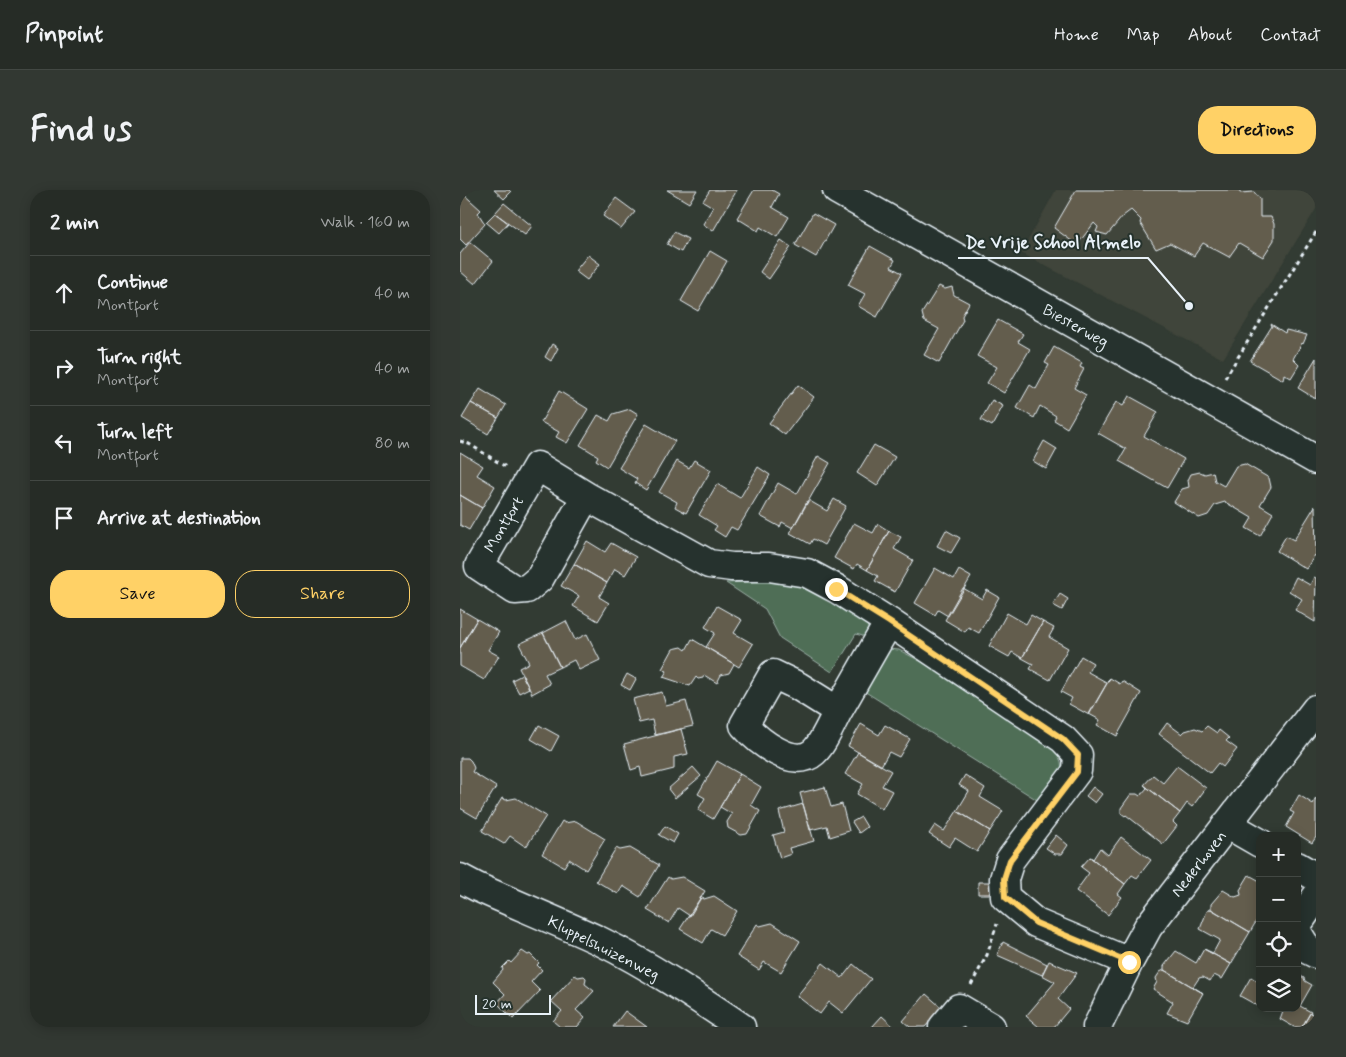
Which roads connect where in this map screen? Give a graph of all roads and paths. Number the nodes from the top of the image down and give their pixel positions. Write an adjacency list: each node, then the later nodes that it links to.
1 (837, 190): 3 (street, Biesterweg)
2 (1316, 232): 3 (path)
3 (1211, 400): 5 (street, Biesterweg)
4 (460, 441): 6 (path)
5 (1316, 460)
6 (528, 481): 7 (street, Montfort); 7 (street, Montfort)
7 (586, 496): 8 (street, Montfort)
8 (889, 622): 10 (street); 16 (street, Montfort)
9 (1316, 709): 11 (street, Nederhoven)
10 (838, 711)
11 (1227, 824): 12 (street); 21 (street, Nederhoven)
12 (1256, 842)
13 (1301, 868): 14 (street)
14 (1316, 877)
15 (460, 878): 23 (street, Kluppelshuizenweg)
16 (1005, 897): 21 (street); 22 (path)
17 (1316, 897): 18 (street)
18 (1299, 922)
19 (1301, 939): 20 (street)
20 (1316, 954)
21 (1129, 962): 25 (street, Nederhoven)
22 (951, 1017): 24 (street)
23 (741, 1027)
24 (991, 1027)
25 (1097, 1027)

